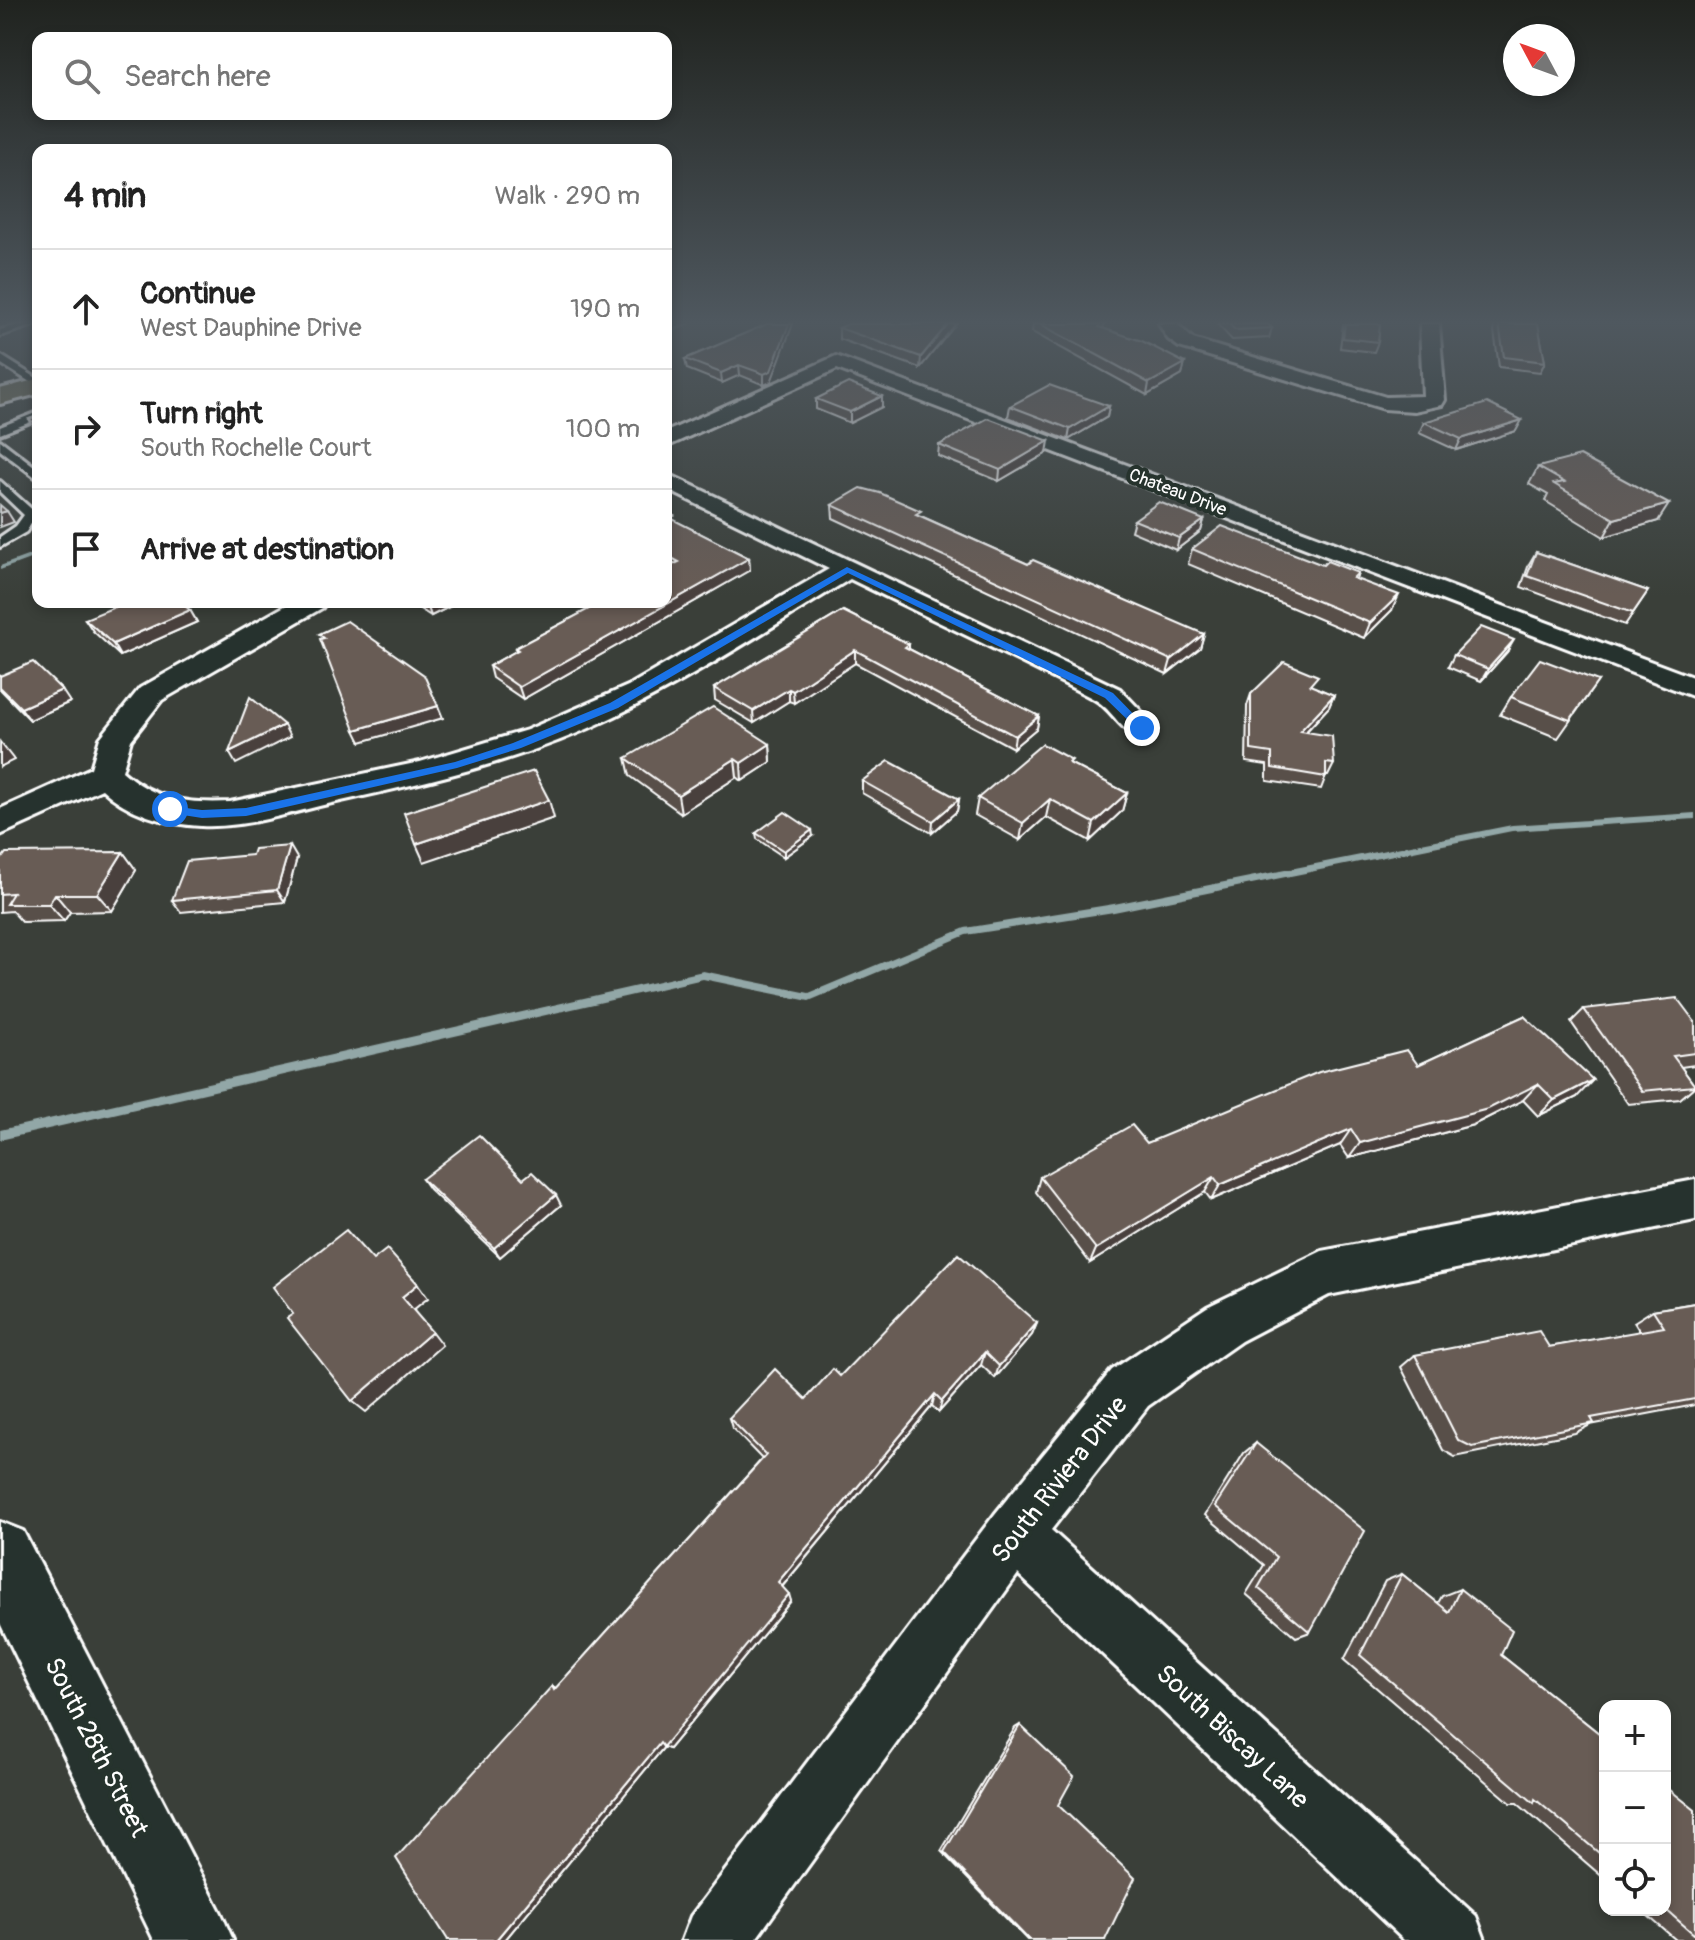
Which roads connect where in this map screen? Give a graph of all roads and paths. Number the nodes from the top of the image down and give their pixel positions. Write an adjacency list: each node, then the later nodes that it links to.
1 (722, 415): 5 (street, Chateau Drive)
2 (974, 415): 13 (street, Chateau Drive)
3 (32, 416): 4 (lane)
4 (0, 431)
5 (672, 437)
6 (0, 444): 7 (lane)
7 (32, 470)
8 (672, 483): 11 (street)
9 (0, 485): 10 (lane)
10 (0, 543)
11 (847, 570): 14 (street); 15 (street)
12 (302, 608): 15 (street)
13 (1695, 688)
14 (1142, 728)
15 (105, 774): 16 (street)
16 (0, 823)
17 (1695, 1200): 18 (street, South Riviera Drive)
18 (1014, 1533): 21 (street, South Riviera Drive); 22 (street, South Biscay Lane)
19 (0, 1554): 20 (street, South 28th Street)
20 (194, 1940)
21 (715, 1940)
22 (1452, 1940)

